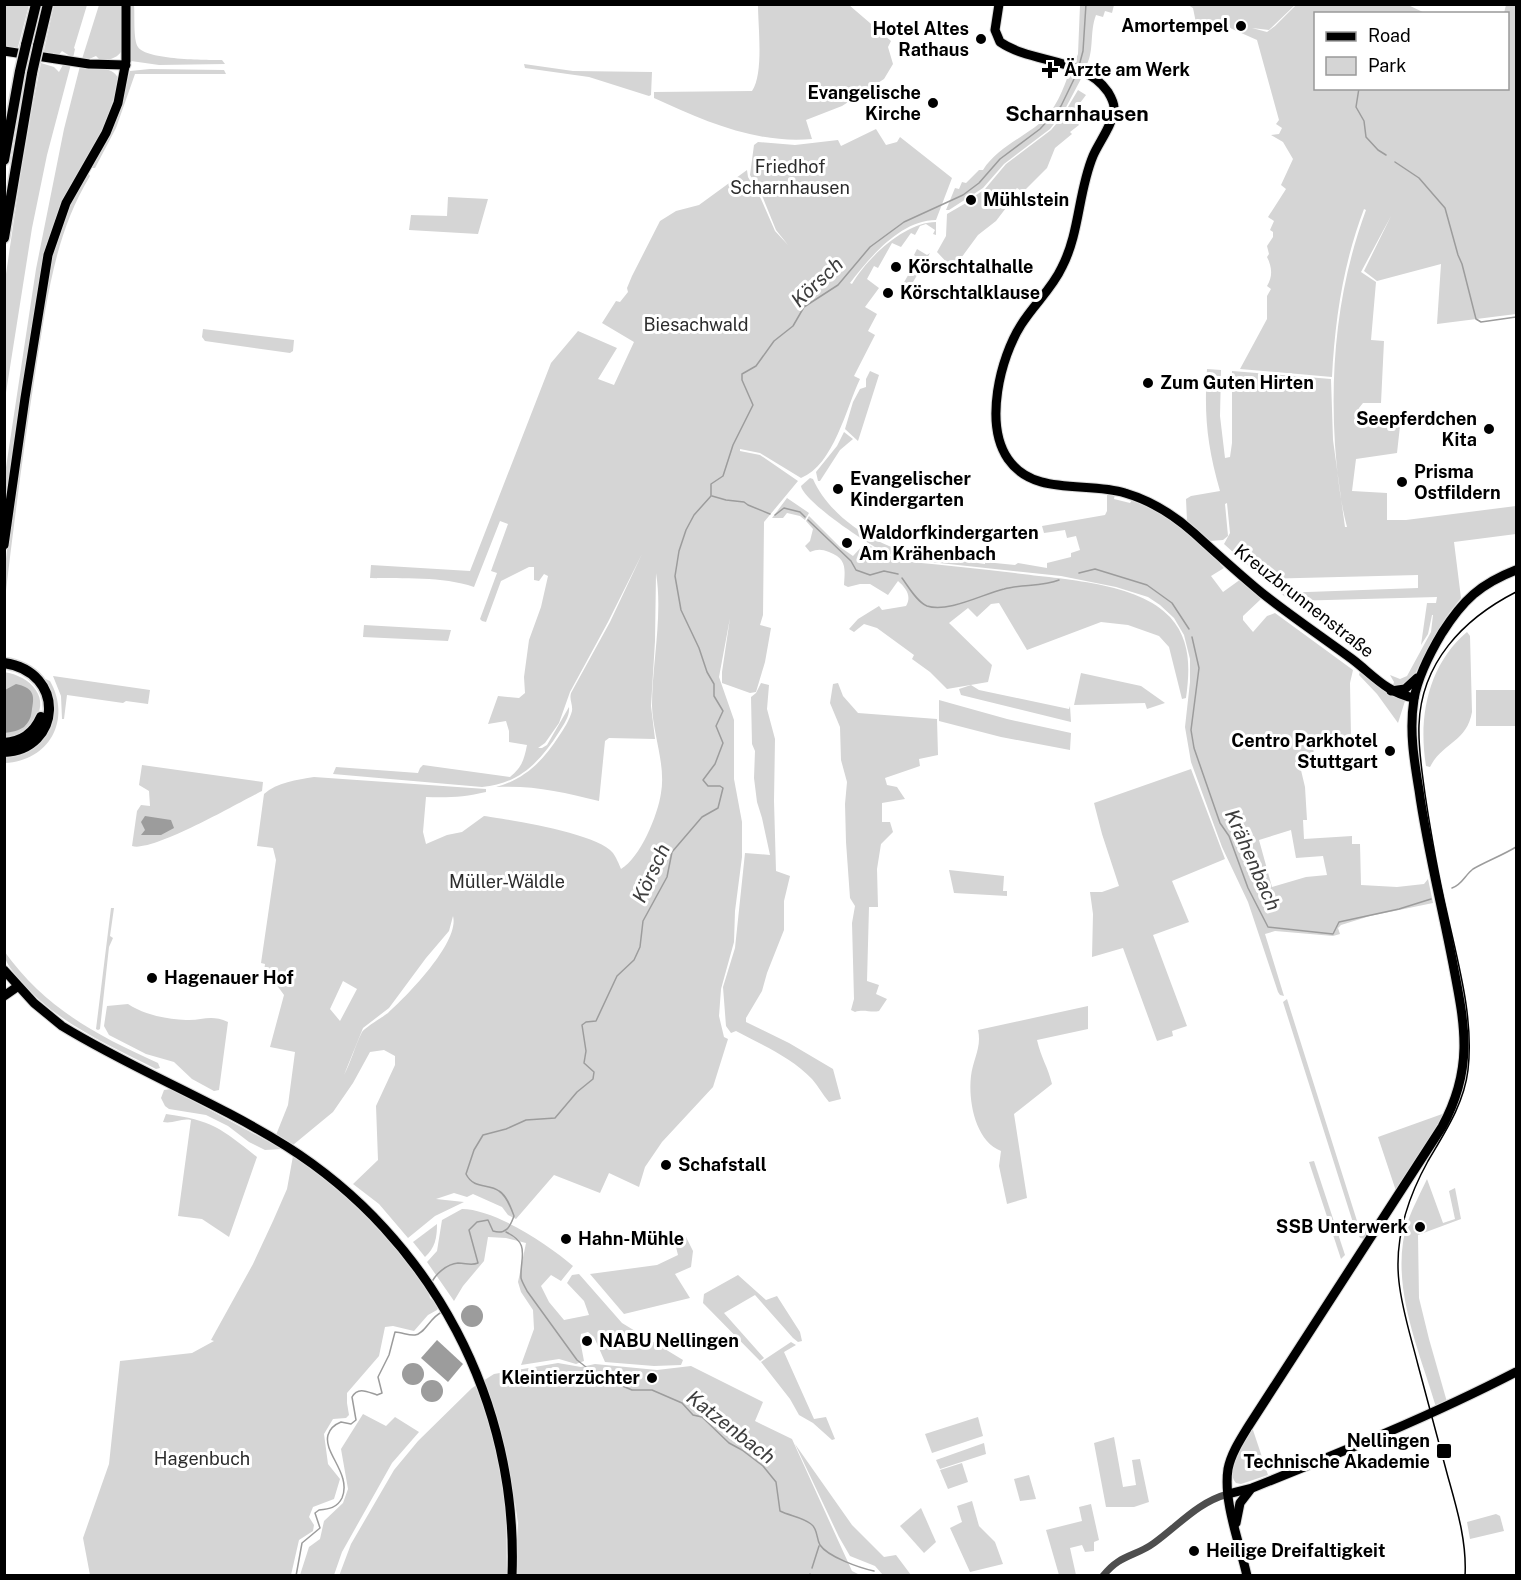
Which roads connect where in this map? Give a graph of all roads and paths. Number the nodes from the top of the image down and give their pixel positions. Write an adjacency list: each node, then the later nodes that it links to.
1 (34, 4): 5 (highway)
2 (48, 4): 5 (highway)
3 (126, 4): 7 (main road)
4 (999, 4): 18 (main road, Kreuzbrunnenstraße)
5 (32, 45): 8 (highway, bridge)
6 (4, 51): 7 (main road)
7 (126, 65): 11 (main road)
8 (26, 72): 9 (highway); 10 (highway)
9 (4, 160)
10 (4, 238)
11 (4, 545)
12 (1516, 570): 14 (main road)
13 (1516, 575): 14 (main road)
14 (1458, 611): 17 (main road)
15 (4, 663): 21 (highway)
16 (4, 669): 20 (highway)
17 (1422, 671): 18 (main road); 19 (main road)
18 (1390, 691): 19 (main road, Kreuzbrunnenstraße)
19 (1414, 699): 27 (main road)
20 (4, 743)
21 (4, 752)
22 (4, 970): 23 (main road)
23 (11, 983): 24 (main road); 29 (main road)
24 (4, 996)
25 (1516, 1372): 26 (main road)
26 (1252, 1488): 27 (main road); 28 (main road)
27 (1228, 1494): 28 (main road); 30 (street)
28 (1236, 1528): 31 (main road)
29 (512, 1575)
30 (1103, 1575)
31 (1247, 1575)

